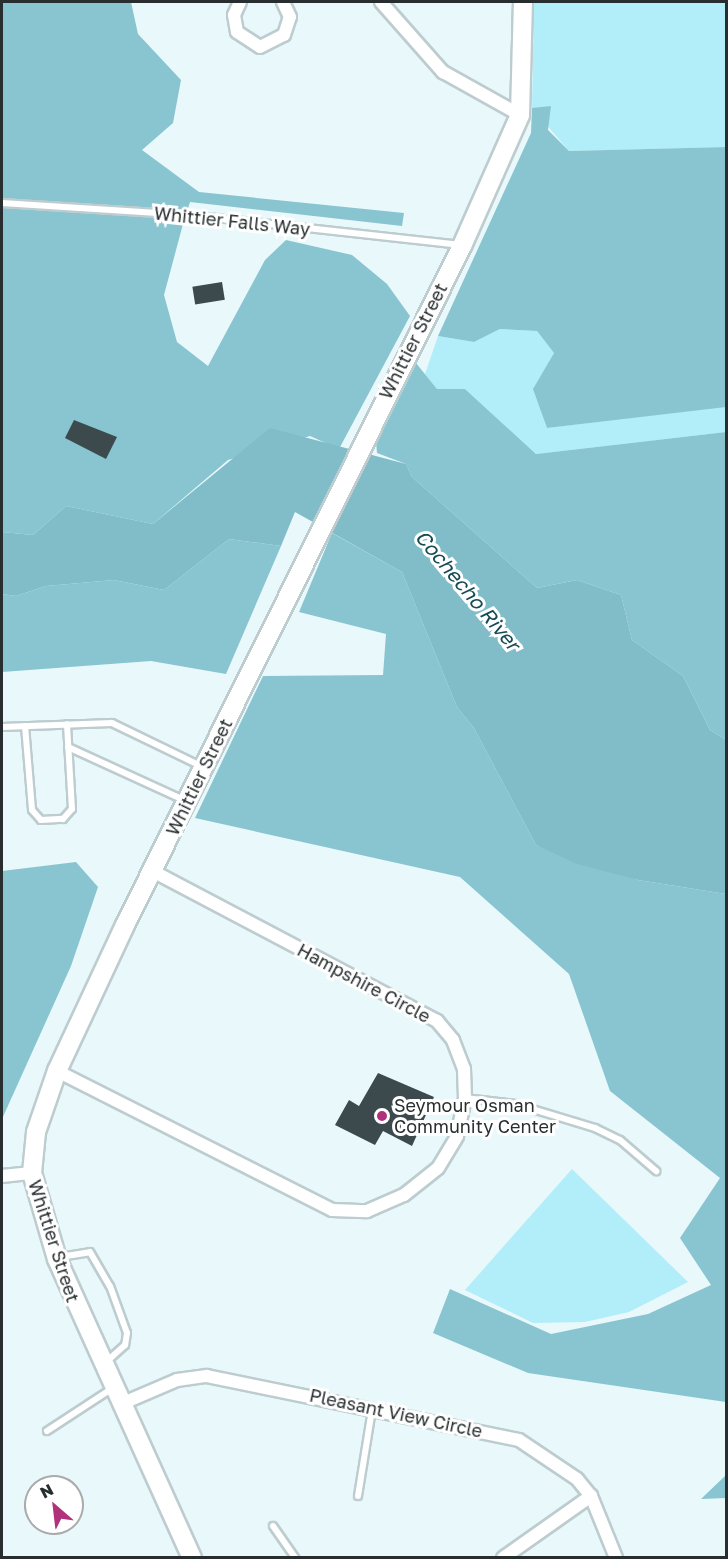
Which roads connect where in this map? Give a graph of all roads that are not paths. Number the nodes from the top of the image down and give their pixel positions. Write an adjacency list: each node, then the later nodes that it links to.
1 (240, 2): 2 (street)
2 (283, 2)
3 (381, 2): 5 (street)
4 (523, 2): 5 (street, Whittier Street)
5 (520, 115): 7 (street, Whittier Street)
6 (2, 202): 7 (lane, Whittier Falls Way)
7 (462, 246): 12 (street, Whittier Street)
8 (67, 724): 9 (lane); 11 (lane); 12 (lane)
9 (25, 726): 10 (lane); 11 (lane)
10 (2, 727)
11 (68, 747): 13 (lane)
12 (204, 767): 13 (street, Whittier Street)
13 (187, 802): 14 (street, Whittier Street)
14 (153, 871): 15 (street, Whittier Street); 16 (street, Hampshire Circle)
15 (57, 1071): 16 (street, Hampshire Circle); 18 (street, Whittier Street)
16 (465, 1098): 17 (lane)
17 (656, 1171)
18 (32, 1173): 19 (street); 20 (street, Whittier Street)
19 (2, 1176)
20 (57, 1259): 21 (street, Whittier Street); 21 (lane)
21 (102, 1365): 22 (street, Whittier Street)
22 (117, 1396): 23 (street, Pleasant View Circle); 24 (lane); 28 (street, Whittier Street)
23 (372, 1410): 25 (lane); 26 (street, Pleasant View Circle)
24 (47, 1431)
25 (358, 1496)
26 (591, 1496): 30 (street); 31 (street, Pleasant View Circle)
27 (273, 1526): 29 (lane)
28 (192, 1557)
29 (295, 1557)
30 (502, 1557)
31 (616, 1557)

